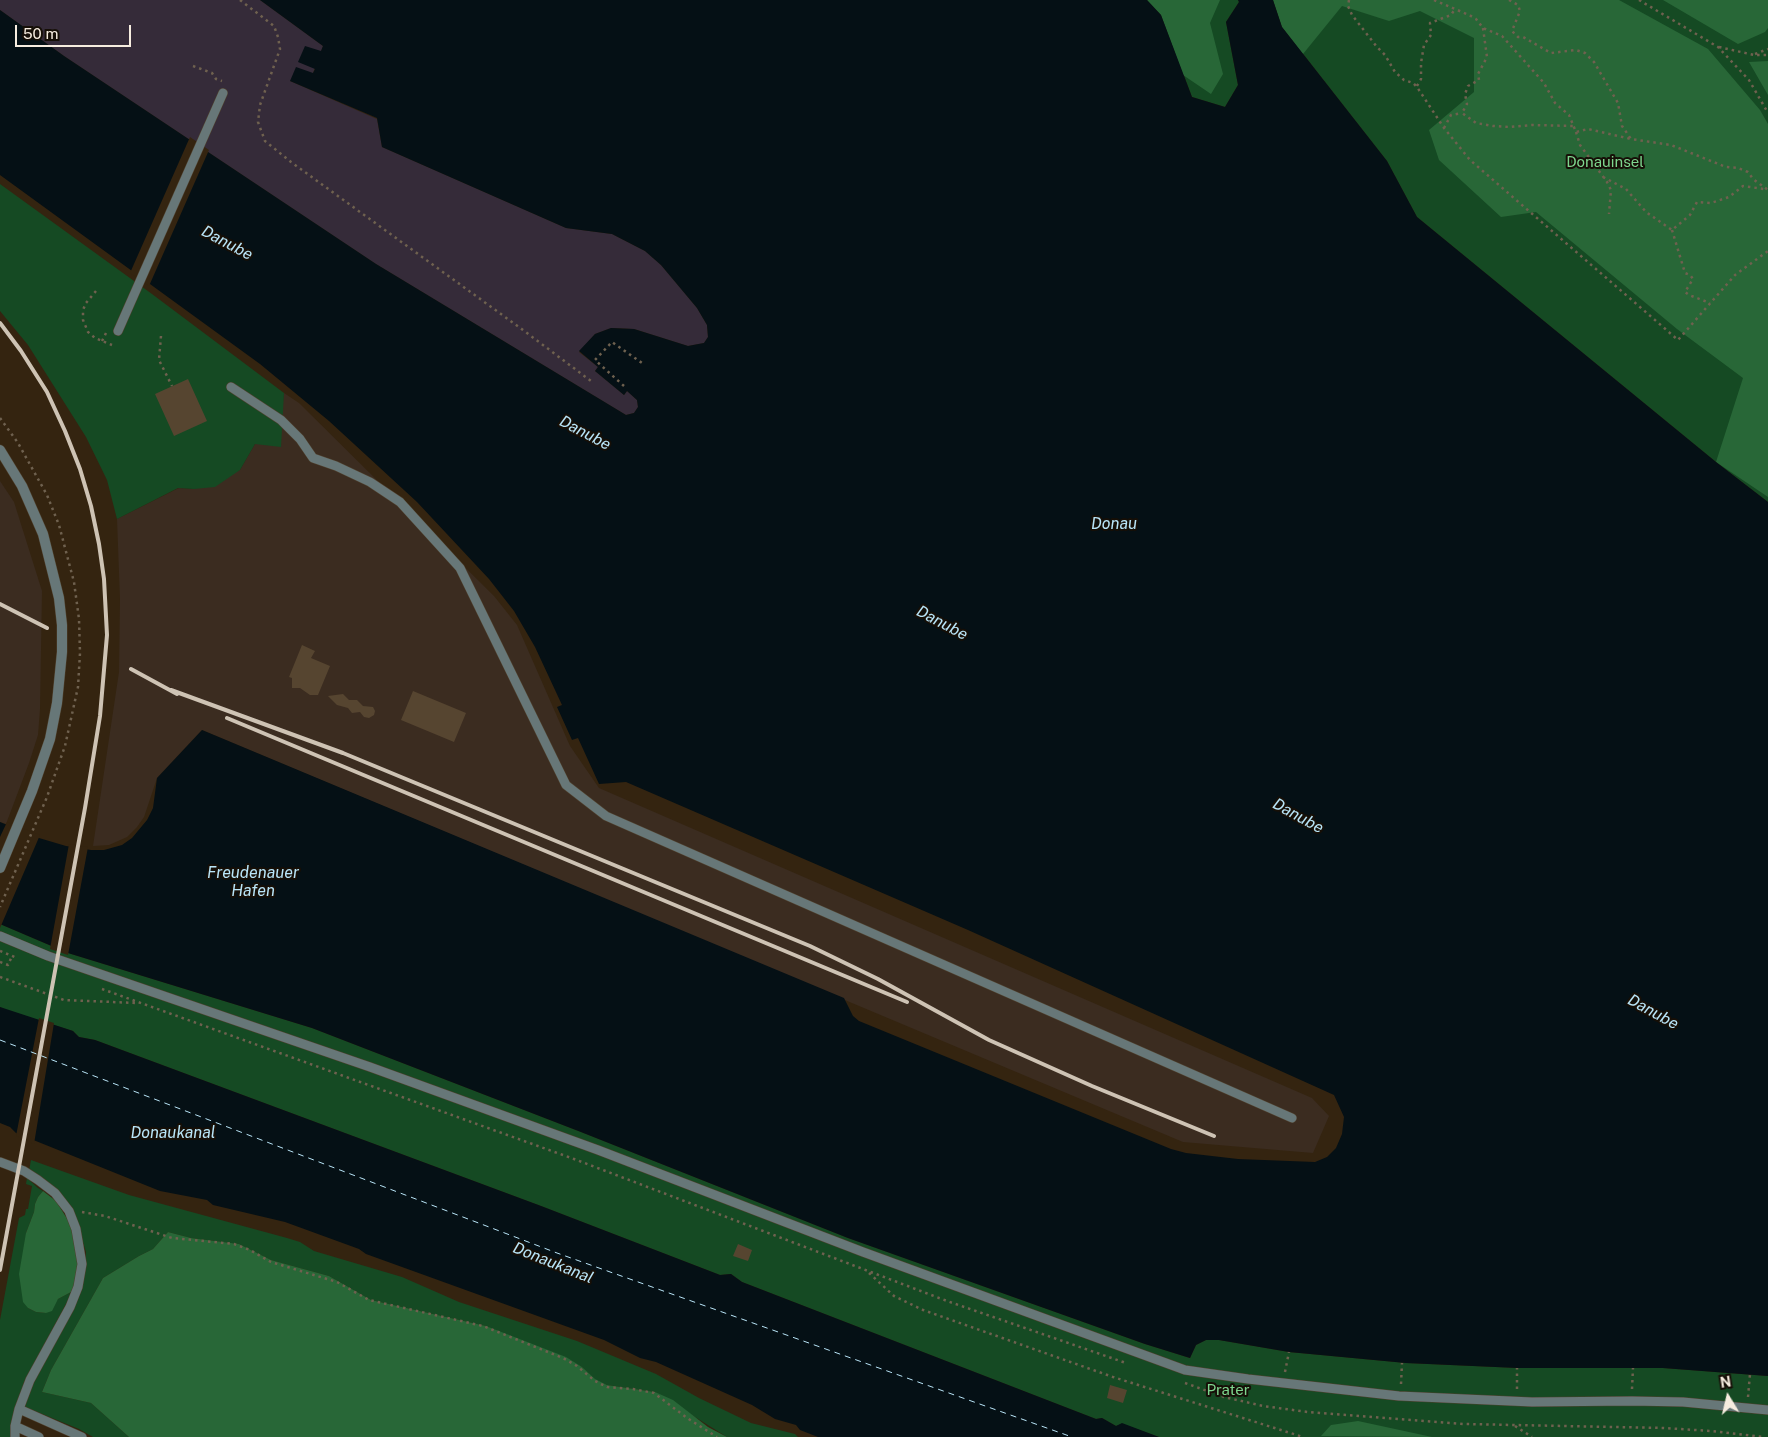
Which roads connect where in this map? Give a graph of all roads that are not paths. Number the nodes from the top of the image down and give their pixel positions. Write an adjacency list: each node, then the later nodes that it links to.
1 (223, 93): 2 (lane)
2 (118, 331)
3 (231, 387): 7 (lane)
4 (0, 450): 5 (street)
5 (0, 868)
6 (0, 936): 10 (lane)
7 (1292, 1118)
8 (0, 1162): 9 (lane)
9 (19, 1409): 11 (lane); 14 (lane)
10 (1768, 1410)
11 (15, 1426): 12 (lane); 13 (lane)
12 (15, 1437)
13 (40, 1437)
14 (82, 1437)

